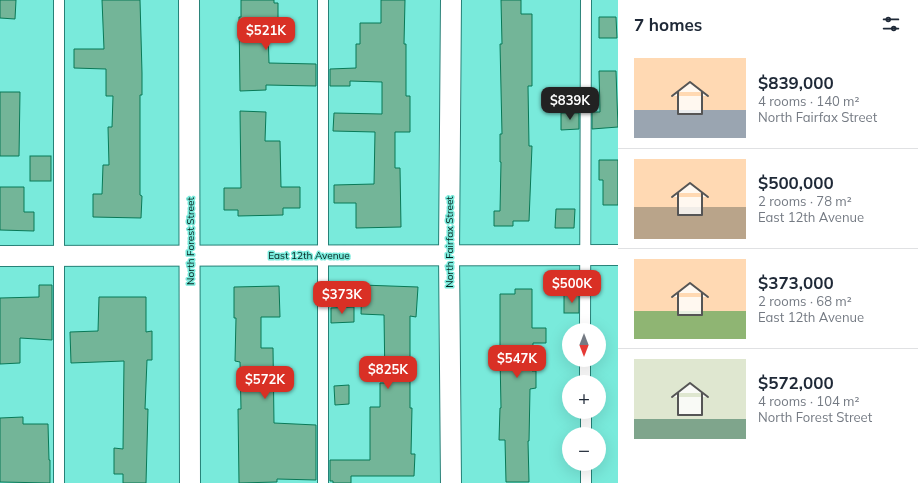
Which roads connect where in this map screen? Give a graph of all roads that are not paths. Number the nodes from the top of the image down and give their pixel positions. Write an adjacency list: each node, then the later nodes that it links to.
1 (59, 0): 12 (lane)
2 (189, 0): 9 (street, North Forest Street)
3 (323, 0): 10 (lane)
4 (451, 0): 6 (street, North Fairfax Street)
5 (586, 0): 7 (lane)
6 (449, 254): 7 (street, East 12th Avenue); 10 (street, East 12th Avenue); 18 (street, North Fairfax Street)
7 (585, 254): 8 (street, East 12th Avenue); 13 (lane)
8 (618, 254)
9 (190, 255): 10 (street, East 12th Avenue); 12 (street, East 12th Avenue); 16 (street, North Forest Street)
10 (322, 255): 17 (lane)
11 (0, 256): 12 (street, East 12th Avenue)
12 (59, 256): 15 (lane)
13 (585, 323)
14 (586, 471): 19 (lane)
15 (59, 483)
16 (190, 483)
17 (323, 483)
18 (451, 483)
19 (586, 483)

